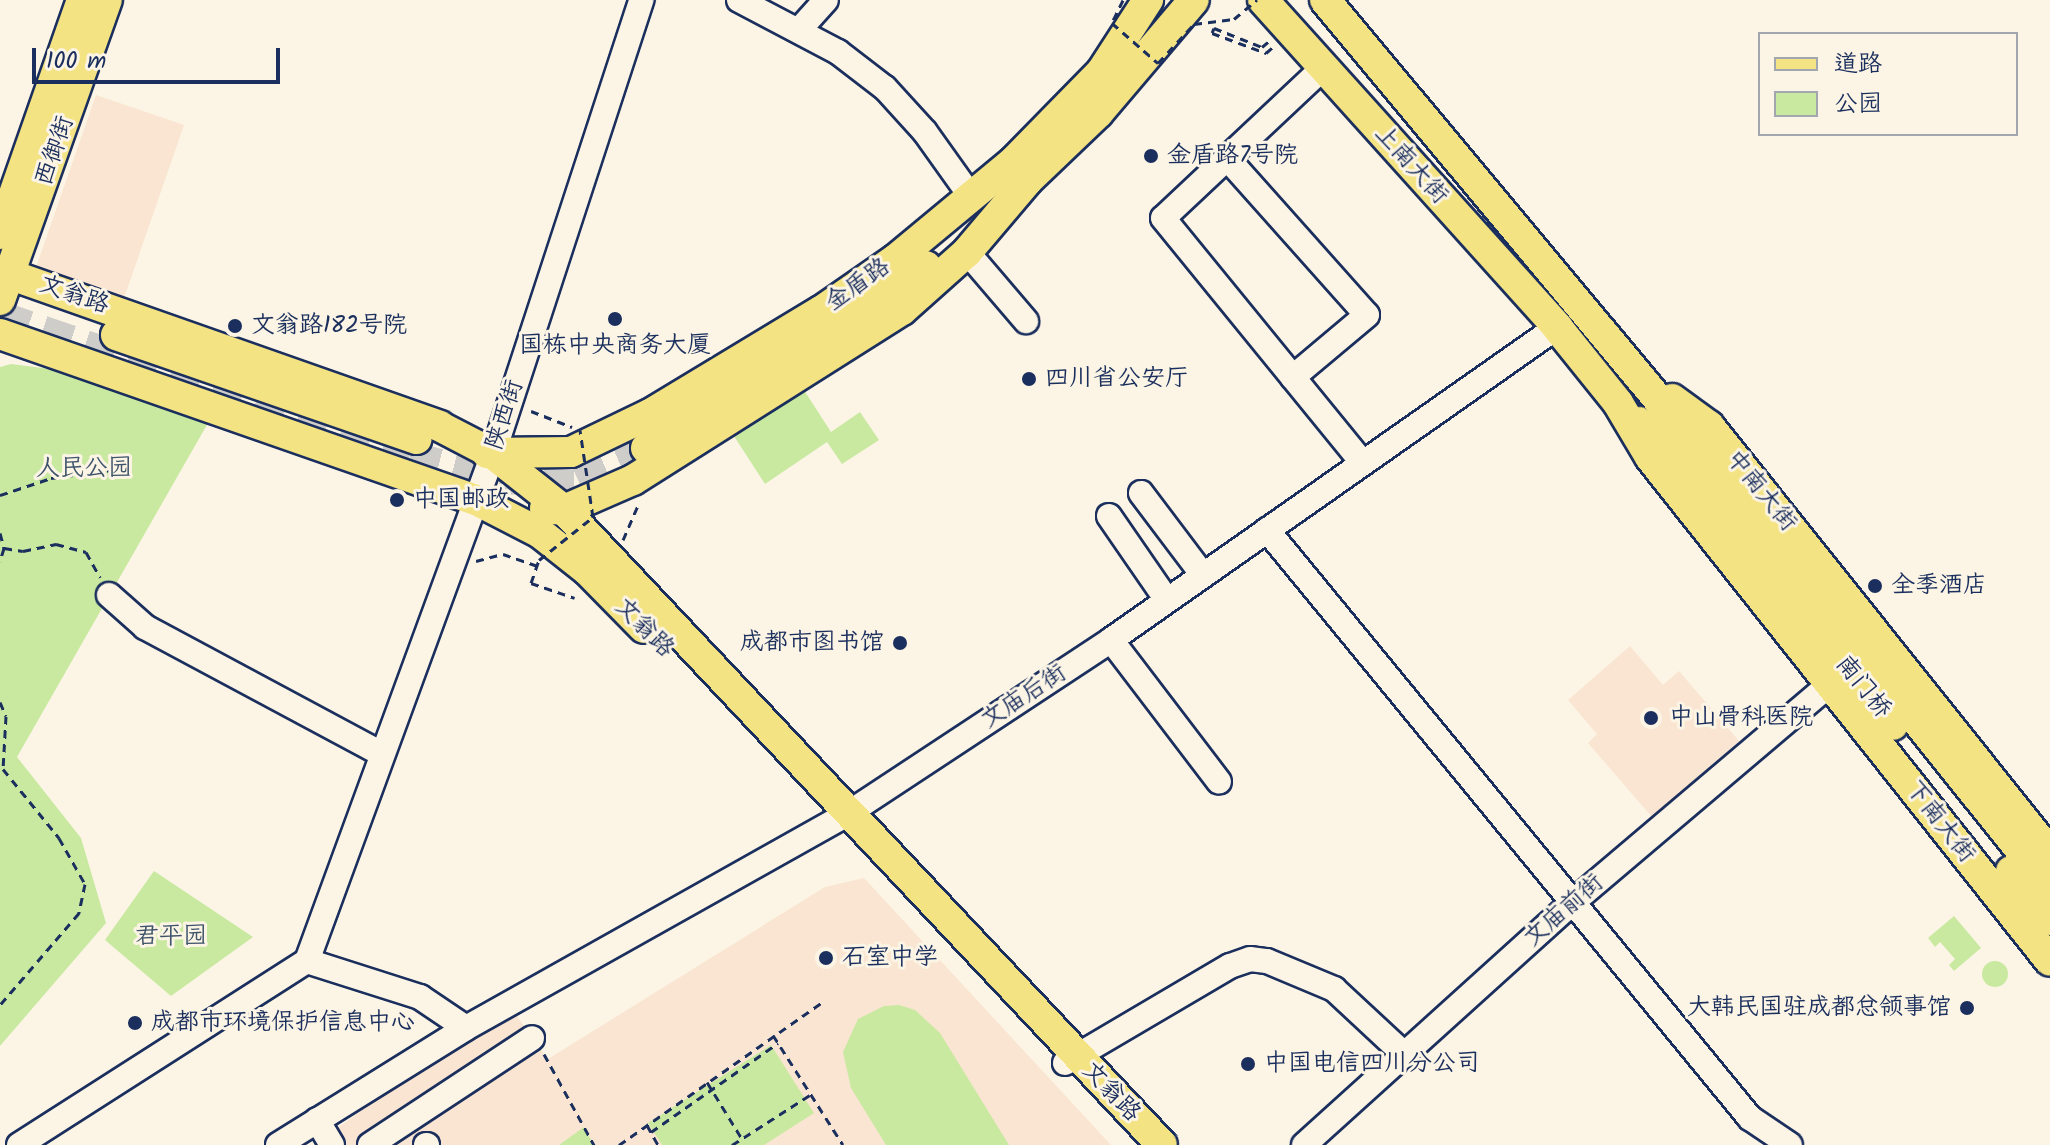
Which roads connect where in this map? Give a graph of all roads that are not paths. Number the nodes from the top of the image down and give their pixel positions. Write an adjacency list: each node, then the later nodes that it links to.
1 (82, 0): 15 (main road, 西御街)
2 (107, 0): 17 (main road, 西御街)
3 (641, 0): 28 (street, 陕西街)
4 (739, 0): 10 (street)
5 (826, 0): 10 (street)
6 (1148, 0): 14 (main road, 金盾路)
7 (1194, 0): 13 (main road, 金盾路)
8 (1325, 0): 19 (main road, 上南大街)
9 (1256, 10): 11 (main road, 上南大街)
10 (799, 30): 14 (street)
11 (1323, 68): 12 (street); 20 (main road, 上南大街)
12 (1227, 158): 24 (street); 24 (street)
13 (1028, 180): 16 (main road, 金盾路); 27 (main road, 金盾路)
14 (972, 198): 28 (main road, 金盾路)
15 (0, 234)
16 (967, 252): 18 (street); 32 (main road, 金盾路)
17 (4, 282): 28 (main road, 文翁路)
18 (1026, 321)
19 (1590, 322): 23 (main road, 中南大街)
20 (1557, 327): 25 (main road); 29 (street, 文庙后街)
21 (0, 334): 31 (main road, 文翁路)
22 (116, 335): 28 (main road, 文翁路)
23 (1632, 369): 26 (main road, 中南大街); 43 (main road, 中南大街)
24 (1293, 377): 29 (street)
25 (1618, 403): 26 (main road); 39 (main road)
26 (1684, 447): 44 (main road, 南门桥); 46 (main road, 南门桥)
27 (646, 448)
28 (493, 454): 31 (street, 陕西街); 32 (main road, 文翁路)
29 (1362, 462): 34 (street, 文庙后街)
30 (1141, 493): 35 (street)
31 (476, 500): 32 (main road); 40 (street, 陕西街); 42 (main road, 文翁路)
32 (564, 510): 42 (main road, 文翁路)
33 (1109, 516): 37 (street)
34 (1267, 530): 35 (street, 文庙后街); 45 (street)
35 (1203, 575): 37 (street, 文庙后街)
36 (109, 595): 40 (street)
37 (1167, 600): 38 (street, 文庙后街)
38 (1111, 640): 41 (street); 42 (street, 文庙后街)
39 (1830, 684): 45 (street, 文庙前街); 48 (main road, 下南大街)
40 (382, 754): 47 (street, 陕西街)
41 (1219, 782)
42 (840, 818): 49 (street, 文庙后街); 52 (main road, 文翁路)
43 (2050, 853)
44 (2050, 887)
45 (1573, 902): 51 (street, 文庙前街); 62 (street)
46 (2050, 920)
47 (307, 961): 49 (street); 54 (street)
48 (2050, 961)
49 (466, 1028): 53 (street, 文庙后街)
50 (532, 1038): 58 (street)
51 (1404, 1054): 52 (street); 61 (street, 文庙前街)
52 (1070, 1059): 59 (main road, 文翁路); 60 (main road, 文翁路)
53 (317, 1120): 56 (street, 文庙后街); 57 (street)
54 (48, 1137): 55 (street)
55 (19, 1145)
56 (278, 1145)
57 (332, 1145)
58 (370, 1145)
59 (1143, 1145)
60 (1162, 1145)
61 (1304, 1145)
62 (1790, 1145)

